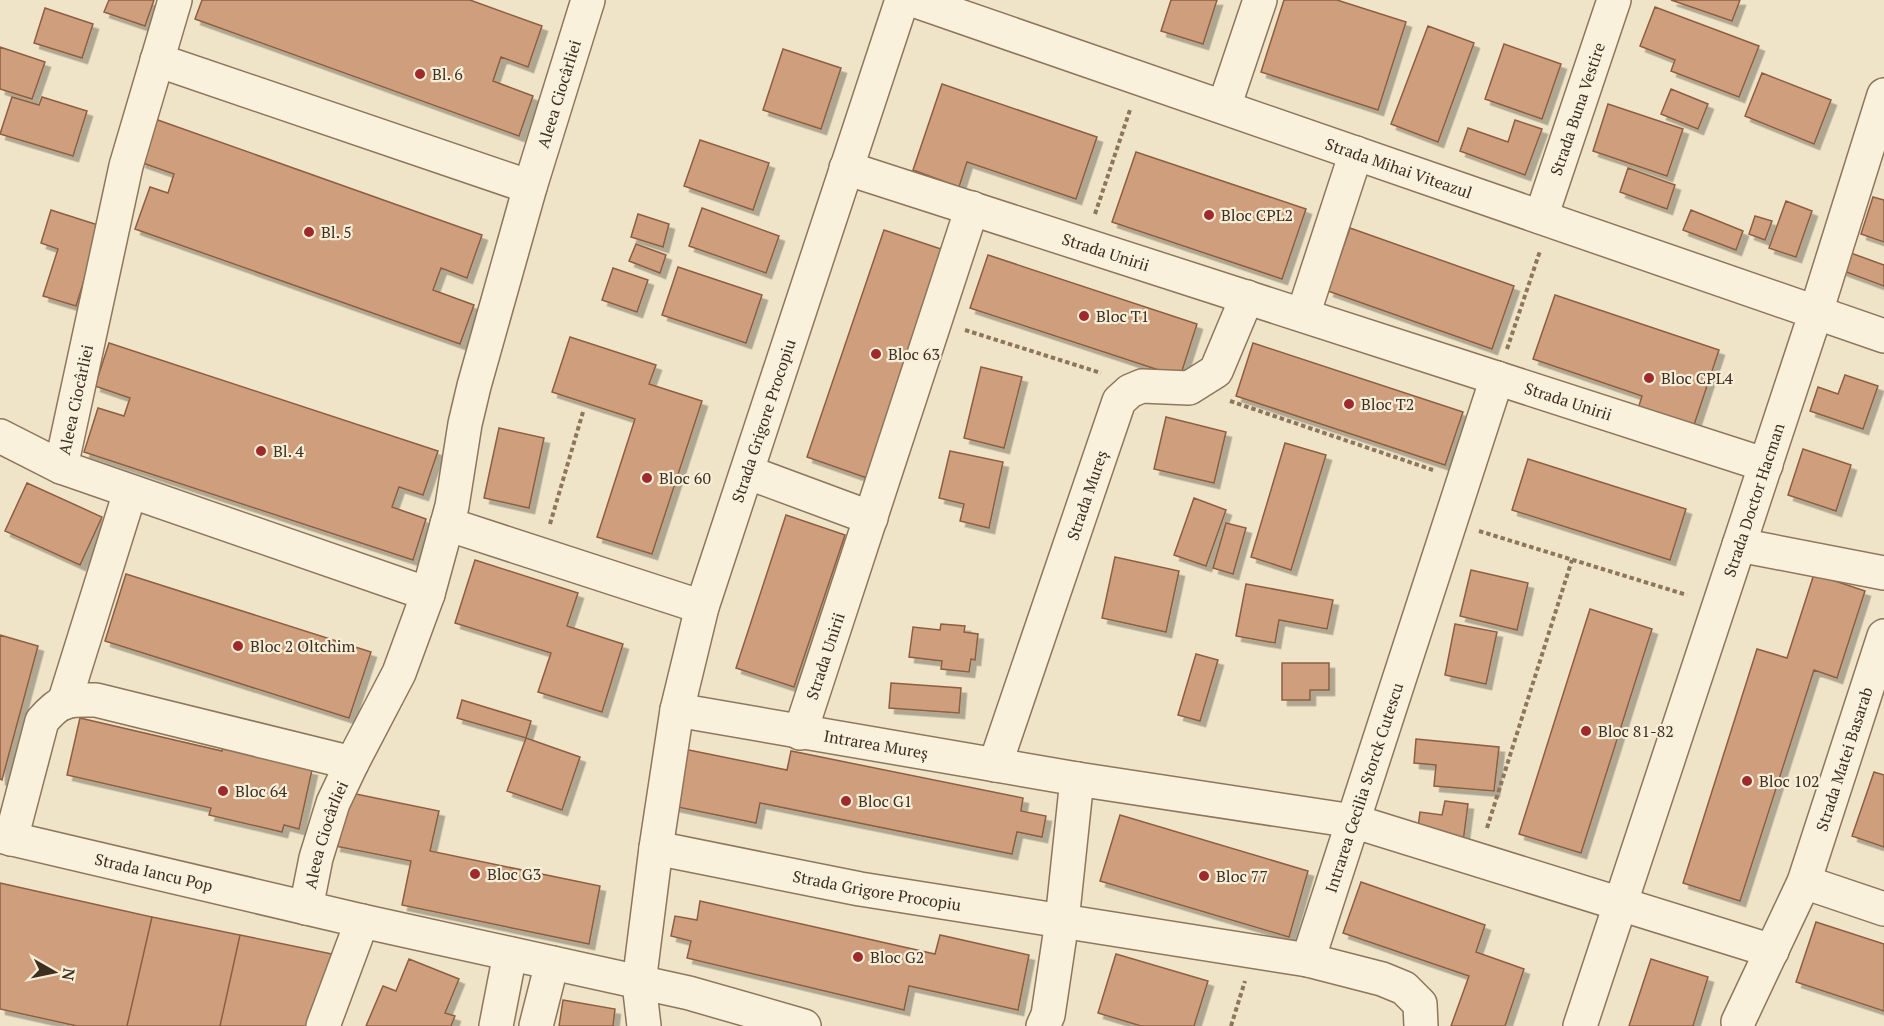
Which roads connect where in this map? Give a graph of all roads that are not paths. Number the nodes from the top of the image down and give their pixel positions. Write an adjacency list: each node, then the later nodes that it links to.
1 (175, 0): 7 (street, Aleea Ciocârliei)
2 (587, 0): 12 (street, Aleea Ciocârliei)
3 (902, 0): 11 (street, Strada Grigore Procopiu)
4 (913, 0): 9 (street, Strada Mihai Viteazul)
5 (1260, 0): 9 (street)
6 (1614, 0): 14 (street, Strada Buna Vestire)
7 (157, 60): 12 (street); 22 (street, Aleea Ciocârliei)
8 (1884, 95): 16 (street, Strada Doctor Hacman)
9 (1224, 107): 10 (street, Strada Mihai Viteazul)
10 (1356, 153): 14 (street, Strada Mihai Viteazul); 17 (street)
11 (846, 168): 13 (street); 23 (street, Strada Grigore Procopiu)
12 (530, 188): 26 (street, Aleea Ciocârliei)
13 (972, 208): 15 (street, Strada Unirii); 25 (street, Strada Unirii)
14 (1546, 219): 16 (street, Strada Mihai Viteazul)
15 (1247, 297): 17 (street, Strada Unirii); 36 (street, Strada Mureș)
16 (1816, 312): 18 (street, Strada Mihai Viteazul); 21 (street, Strada Doctor Hacman)
17 (1303, 315): 19 (street, Strada Unirii)
18 (1884, 336)
19 (1497, 378): 21 (street, Strada Unirii); 38 (street, Intrarea Cecilia Storck Cutescu)
20 (0, 436): 22 (street)
21 (1766, 465): 27 (street, Strada Doctor Hacman)
22 (61, 467): 24 (street, Aleea Ciocârliei)
23 (747, 472): 25 (street); 30 (street, Strada Grigore Procopiu)
24 (130, 492): 29 (street, Aleea Ciocârliei); 32 (street)
25 (871, 518): 34 (street, Strada Unirii)
26 (447, 524): 29 (street, Aleea Ciocârliei); 30 (street)
27 (1739, 545): 28 (street); 42 (street, Strada Doctor Hacman)
28 (1884, 573)
29 (428, 594): 35 (street, Aleea Ciocârliei)
30 (702, 607): 33 (street, Strada Grigore Procopiu)
31 (1884, 636): 41 (street, Strada Matei Basarab)
32 (64, 703): 35 (street, Aleea Ciocârliei); 39 (street)
33 (677, 710): 34 (street, Intrarea Mureș); 40 (street, Strada Grigore Procopiu)
34 (800, 733): 36 (street, Intrarea Mureș)
35 (352, 763): 43 (street, Aleea Ciocârliei)
36 (995, 765): 37 (street, Intrarea Mureș)
37 (1077, 779): 38 (street, Intrarea Mureș); 46 (street)
38 (1353, 821): 42 (street); 49 (street, Intrarea Cecilia Storck Cutescu)
39 (5, 837): 43 (street, Strada Iancu Pop)
40 (656, 848): 46 (street, Strada Grigore Procopiu); 51 (street, Strada Grigore Procopiu)
41 (1804, 882): 44 (street); 47 (street, Strada Matei Basarab)
42 (1621, 904): 47 (street); 60 (street, Strada Doctor Hacman)
43 (306, 908): 45 (street)
44 (1884, 909)
45 (362, 921): 48 (street); 53 (street)
46 (1062, 921): 49 (street); 58 (street)
47 (1772, 951): 52 (street, Strada Matei Basarab)
48 (510, 954): 50 (street); 54 (street)
49 (1308, 960): 59 (street)
50 (552, 963): 51 (street); 55 (street)
51 (639, 983): 56 (street, Strada Grigore Procopiu); 57 (street)
52 (1742, 1025)
53 (323, 1026)
54 (496, 1026)
55 (536, 1026)
56 (644, 1026)
57 (804, 1026)
58 (1043, 1026)
59 (1421, 1026)
60 (1580, 1026)

